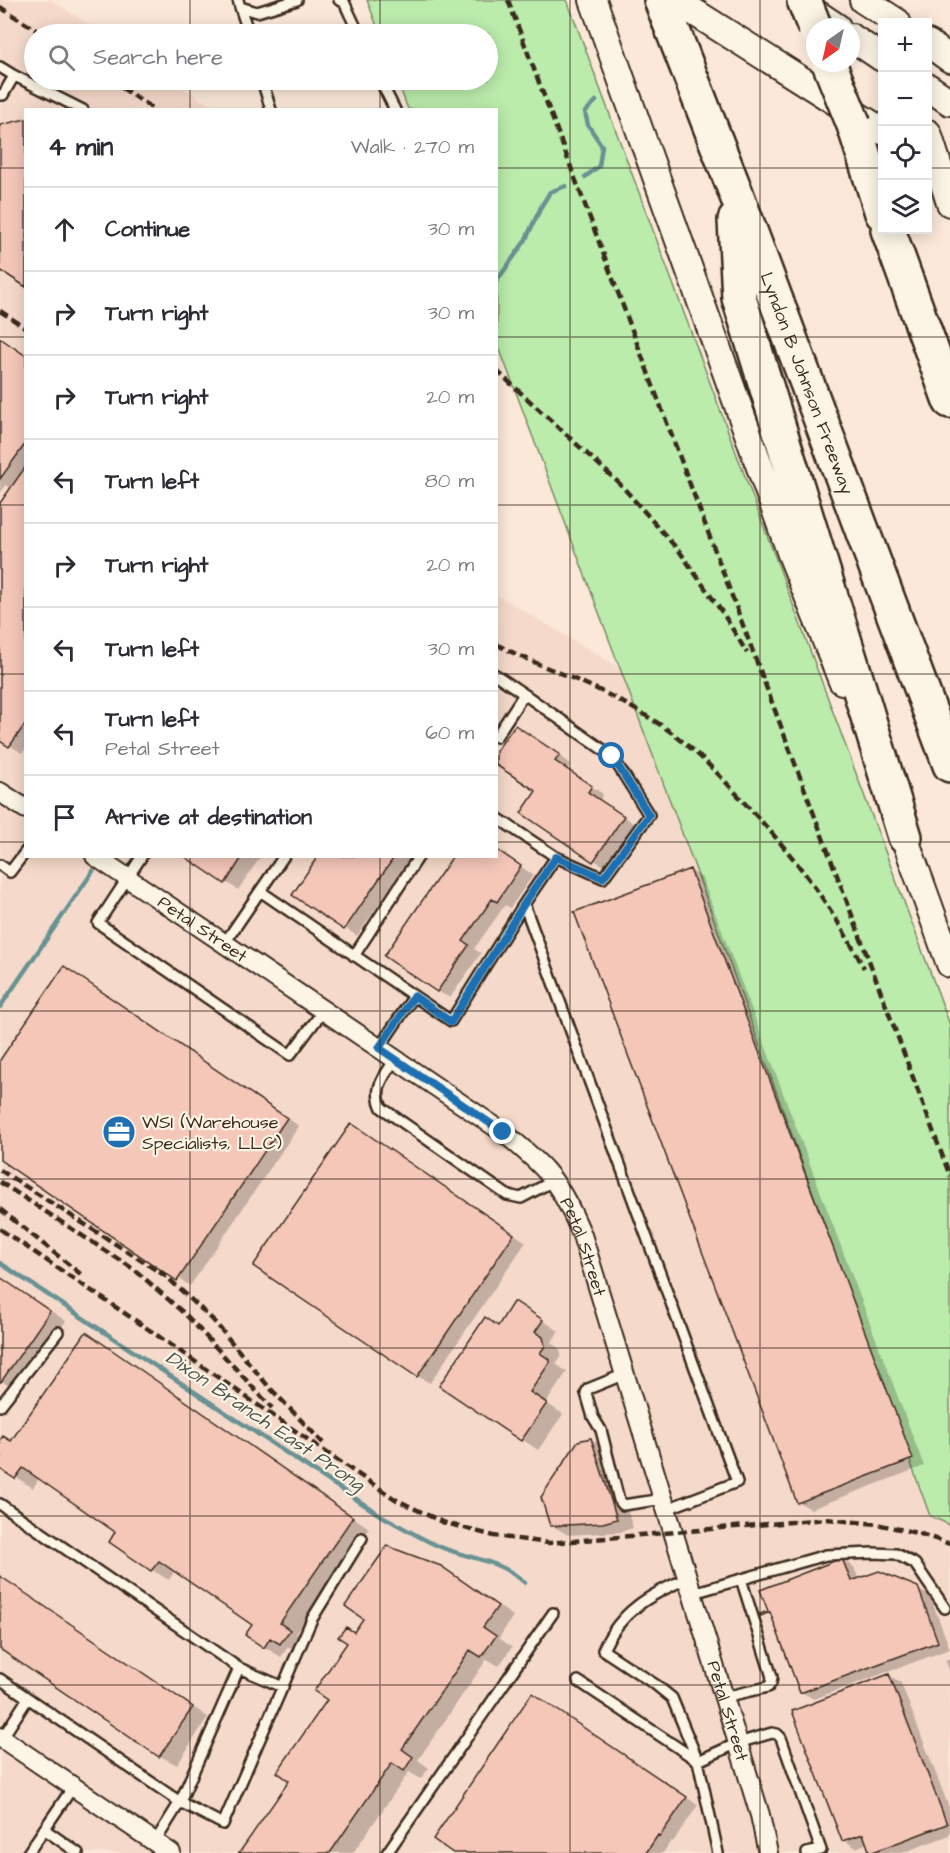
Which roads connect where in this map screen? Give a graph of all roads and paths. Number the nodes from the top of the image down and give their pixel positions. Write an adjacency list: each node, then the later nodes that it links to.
1 (297, 0): 7 (lane)
2 (339, 0): 13 (lane)
3 (796, 0): 11 (main road)
4 (804, 0): 10 (highway, bridge)
5 (863, 0): 9 (main road)
6 (597, 2): 47 (main road)
7 (239, 3): 12 (lane)
8 (668, 5): 31 (main road); 33 (highway, Lyndon B Johnson Freeway)
9 (893, 16)
10 (811, 18)
11 (823, 18)
12 (246, 24)
13 (354, 24)
14 (860, 43): 16 (main road)
15 (932, 47): 17 (main road)
16 (878, 55)
17 (950, 59)
18 (0, 67): 20 (lane)
19 (834, 72): 31 (highway, bridge)
20 (14, 76): 21 (lane); 26 (lane)
21 (24, 81)
22 (42, 90): 28 (lane)
23 (265, 90): 29 (lane)
24 (385, 90): 30 (lane)
25 (932, 90): 27 (main road)
26 (0, 96)
27 (950, 102)
28 (79, 108)
29 (270, 108)
30 (394, 108)
31 (868, 128): 35 (highway)
32 (932, 147): 36 (main road)
33 (734, 188): 43 (highway, Lyndon B Johnson Freeway); 47 (highway)
34 (932, 188): 37 (main road)
35 (878, 189)
36 (950, 203)
37 (950, 216)
38 (889, 234): 39 (highway)
39 (950, 401)
40 (498, 676): 41 (lane)
41 (524, 694): 42 (lane); 49 (lane)
42 (498, 734)
43 (950, 765)
44 (0, 792): 45 (street)
45 (24, 808)
46 (498, 818): 49 (lane)
47 (905, 837): 60 (main road)
48 (24, 854): 54 (lane)
49 (556, 857): 57 (lane)
50 (98, 858): 55 (street, Petal Street)
51 (141, 858): 55 (lane)
52 (283, 858): 56 (lane)
53 (418, 858): 59 (lane)
54 (0, 865)
55 (127, 878): 58 (street, Petal Street); 62 (lane)
56 (260, 891): 58 (lane); 59 (lane)
57 (524, 904): 61 (lane); 70 (lane)
58 (224, 944): 62 (street, Petal Street)
59 (354, 956): 61 (lane)
60 (950, 964)
61 (414, 996): 63 (lane)
62 (323, 1011): 63 (street, Petal Street)
63 (379, 1048): 64 (street, Petal Street)
64 (395, 1059): 65 (street, Petal Street); 65 (lane)
65 (553, 1181): 67 (street, Petal Street)
66 (58, 1332): 68 (lane)
67 (625, 1374): 70 (street, Petal Street); 70 (lane)
68 (0, 1406)
69 (0, 1504): 76 (lane)
70 (665, 1504): 73 (street, Petal Street)
71 (362, 1538): 79 (lane)
72 (741, 1579): 73 (lane); 74 (lane); 80 (lane)
73 (690, 1586): 80 (street, Petal Street); 84 (lane)
74 (945, 1608)
75 (553, 1613): 93 (lane)
76 (239, 1668): 79 (lane); 86 (lane)
77 (0, 1679): 81 (lane)
78 (578, 1681): 84 (lane)
79 (283, 1687): 86 (lane)
80 (724, 1697): 83 (street, Petal Street)
81 (28, 1698): 82 (lane); 86 (lane)
82 (1, 1739): 85 (street)
83 (738, 1743): 84 (lane); 89 (lane); 95 (street, Petal Street)
84 (698, 1761): 94 (lane)
85 (73, 1787): 87 (lane); 88 (street)
86 (180, 1802): 88 (lane)
87 (44, 1829): 90 (lane); 91 (lane)
88 (155, 1842): 92 (street)
89 (824, 1852): 96 (lane)
90 (28, 1853)
91 (78, 1853)
92 (171, 1853)
93 (387, 1853)
94 (718, 1853)
95 (768, 1853)
96 (807, 1853)

